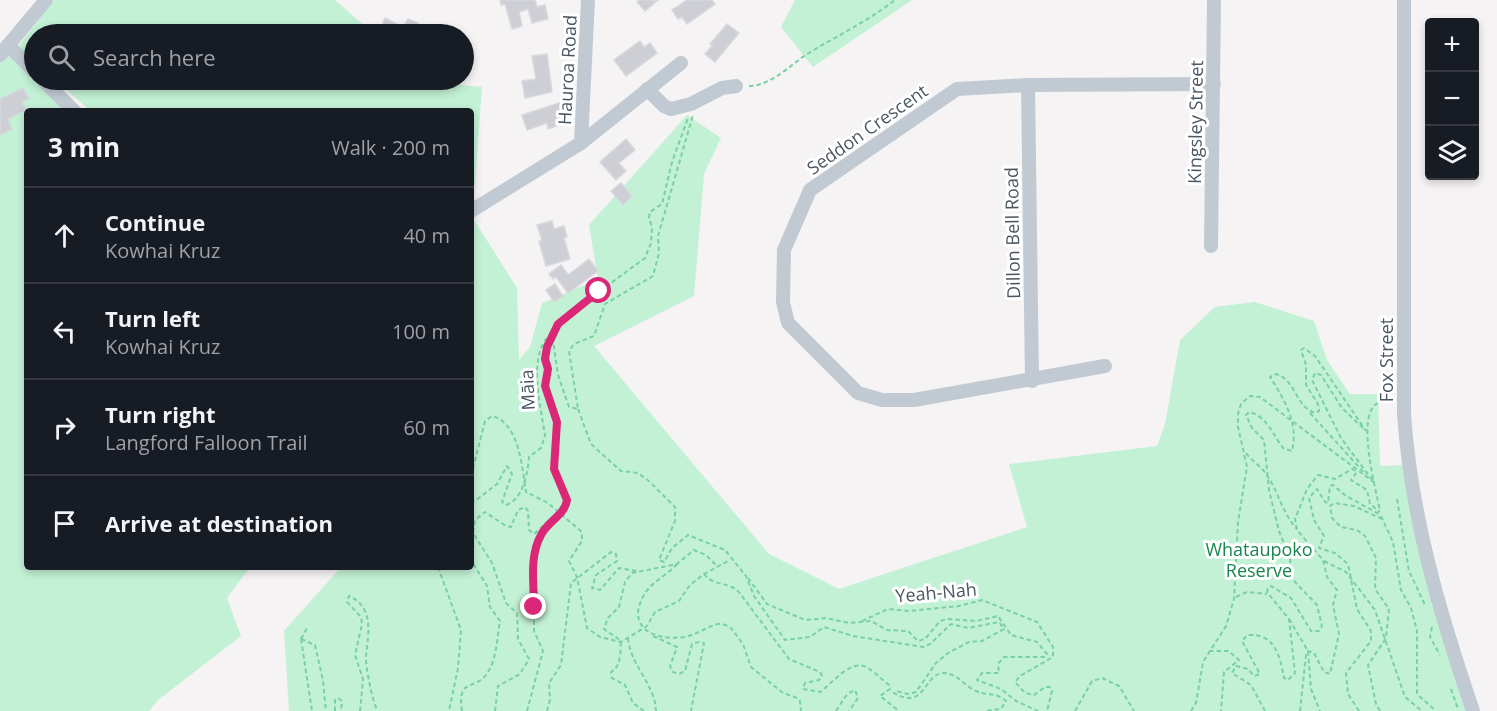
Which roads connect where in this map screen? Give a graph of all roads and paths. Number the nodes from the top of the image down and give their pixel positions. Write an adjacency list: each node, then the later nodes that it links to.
1 (46, 0): 6 (street)
2 (588, 0): 18 (street, Hauroa Road)
3 (895, 0): 13 (path)
4 (1214, 0): 12 (street, Kingsley Street)
5 (1404, 0): 101 (street, Fox Street)
6 (26, 24)
7 (24, 26): 8 (street)
8 (4, 50): 10 (street)
9 (681, 63): 14 (street, Hauroa Road)
10 (24, 64)
11 (1028, 84): 12 (street, Seddon Crescent); 23 (street, Dillon Bell Road); 23 (street, Seddon Crescent)
12 (1214, 84): 20 (street, Kingsley Street)
13 (736, 86): 16 (street)
14 (648, 89): 16 (street); 18 (street, Hauroa Road)
15 (53, 90): 17 (street)
16 (695, 102): 21 (path); 25 (path)
17 (71, 108)
18 (581, 142): 19 (street, Hauroa Road)
19 (474, 209)
20 (1211, 246)
21 (550, 338): 25 (path, Māia); 32 (path, Māia); 36 (path)
22 (1105, 366): 23 (street, Seddon Crescent)
23 (1032, 381)
24 (1378, 403): 28 (path)
25 (578, 409): 41 (path)
26 (1308, 411): 27 (path); 28 (path); 33 (path)
27 (1292, 420): 29 (path); 31 (path); 33 (path)
28 (1366, 431): 33 (path); 33 (path)
29 (1244, 451): 31 (path); 53 (path)
30 (474, 462): 32 (path)
31 (1269, 478): 39 (path); 52 (path)
32 (524, 482): 35 (path, Māia); 36 (path)
33 (1375, 483): 37 (path)
34 (1397, 499): 54 (path)
35 (474, 502)
36 (558, 514): 38 (path); 50 (path); 77 (path)
37 (1381, 515): 39 (path); 51 (path); 61 (path); 99 (path)
38 (474, 524)
39 (1297, 530): 42 (path)
40 (474, 534): 76 (path)
41 (730, 560): 45 (path); 49 (path)
42 (1323, 560): 51 (path); 65 (path)
43 (677, 564): 45 (path); 47 (path); 59 (path)
44 (474, 565): 75 (path)
45 (717, 567): 48 (path)
46 (439, 570): 74 (path)
47 (636, 571): 50 (path); 63 (path)
48 (704, 574): 59 (path); 85 (path)
49 (746, 576): 56 (path); 86 (path)
50 (577, 577): 63 (path); 78 (path)
51 (1352, 580): 61 (path); 96 (path)
52 (1271, 597): 53 (path); 55 (path)
53 (1234, 599): 64 (path)
54 (1428, 612)
55 (1289, 619): 65 (path); 93 (path)
56 (861, 622): 87 (path); 88 (path, Yeah-Nah)
57 (1432, 622): 66 (path)
58 (307, 628): 62 (path)
59 (644, 630): 60 (path); 81 (path); 82 (path)
60 (628, 638): 63 (path); 80 (path)
61 (1386, 638): 97 (path); 98 (path)
62 (301, 639): 68 (path); 69 (path)
63 (621, 642): 79 (path)
64 (1209, 651): 91 (path); 92 (path)
65 (1308, 651): 94 (path); 95 (path)
66 (1442, 659)
67 (1450, 683): 100 (path)
68 (312, 711)
69 (326, 711)
70 (335, 711): 71 (path)
71 (342, 711)
72 (360, 711): 73 (path)
73 (378, 711)
74 (449, 711)
75 (462, 711)
76 (495, 711)
77 (527, 711)
78 (547, 711)
79 (644, 711)
80 (656, 711)
81 (692, 711)
82 (801, 711)
83 (836, 711): 84 (path)
84 (849, 711)
85 (899, 711)
86 (985, 711)
87 (1038, 711)
88 (1047, 711)
89 (1075, 711): 90 (path)
90 (1134, 711)
91 (1191, 711)
92 (1221, 711)
93 (1265, 711)
94 (1300, 711)
95 (1320, 711)
96 (1359, 711)
97 (1380, 711)
98 (1422, 711)
99 (1436, 711)
100 (1460, 711)
101 (1473, 711)

